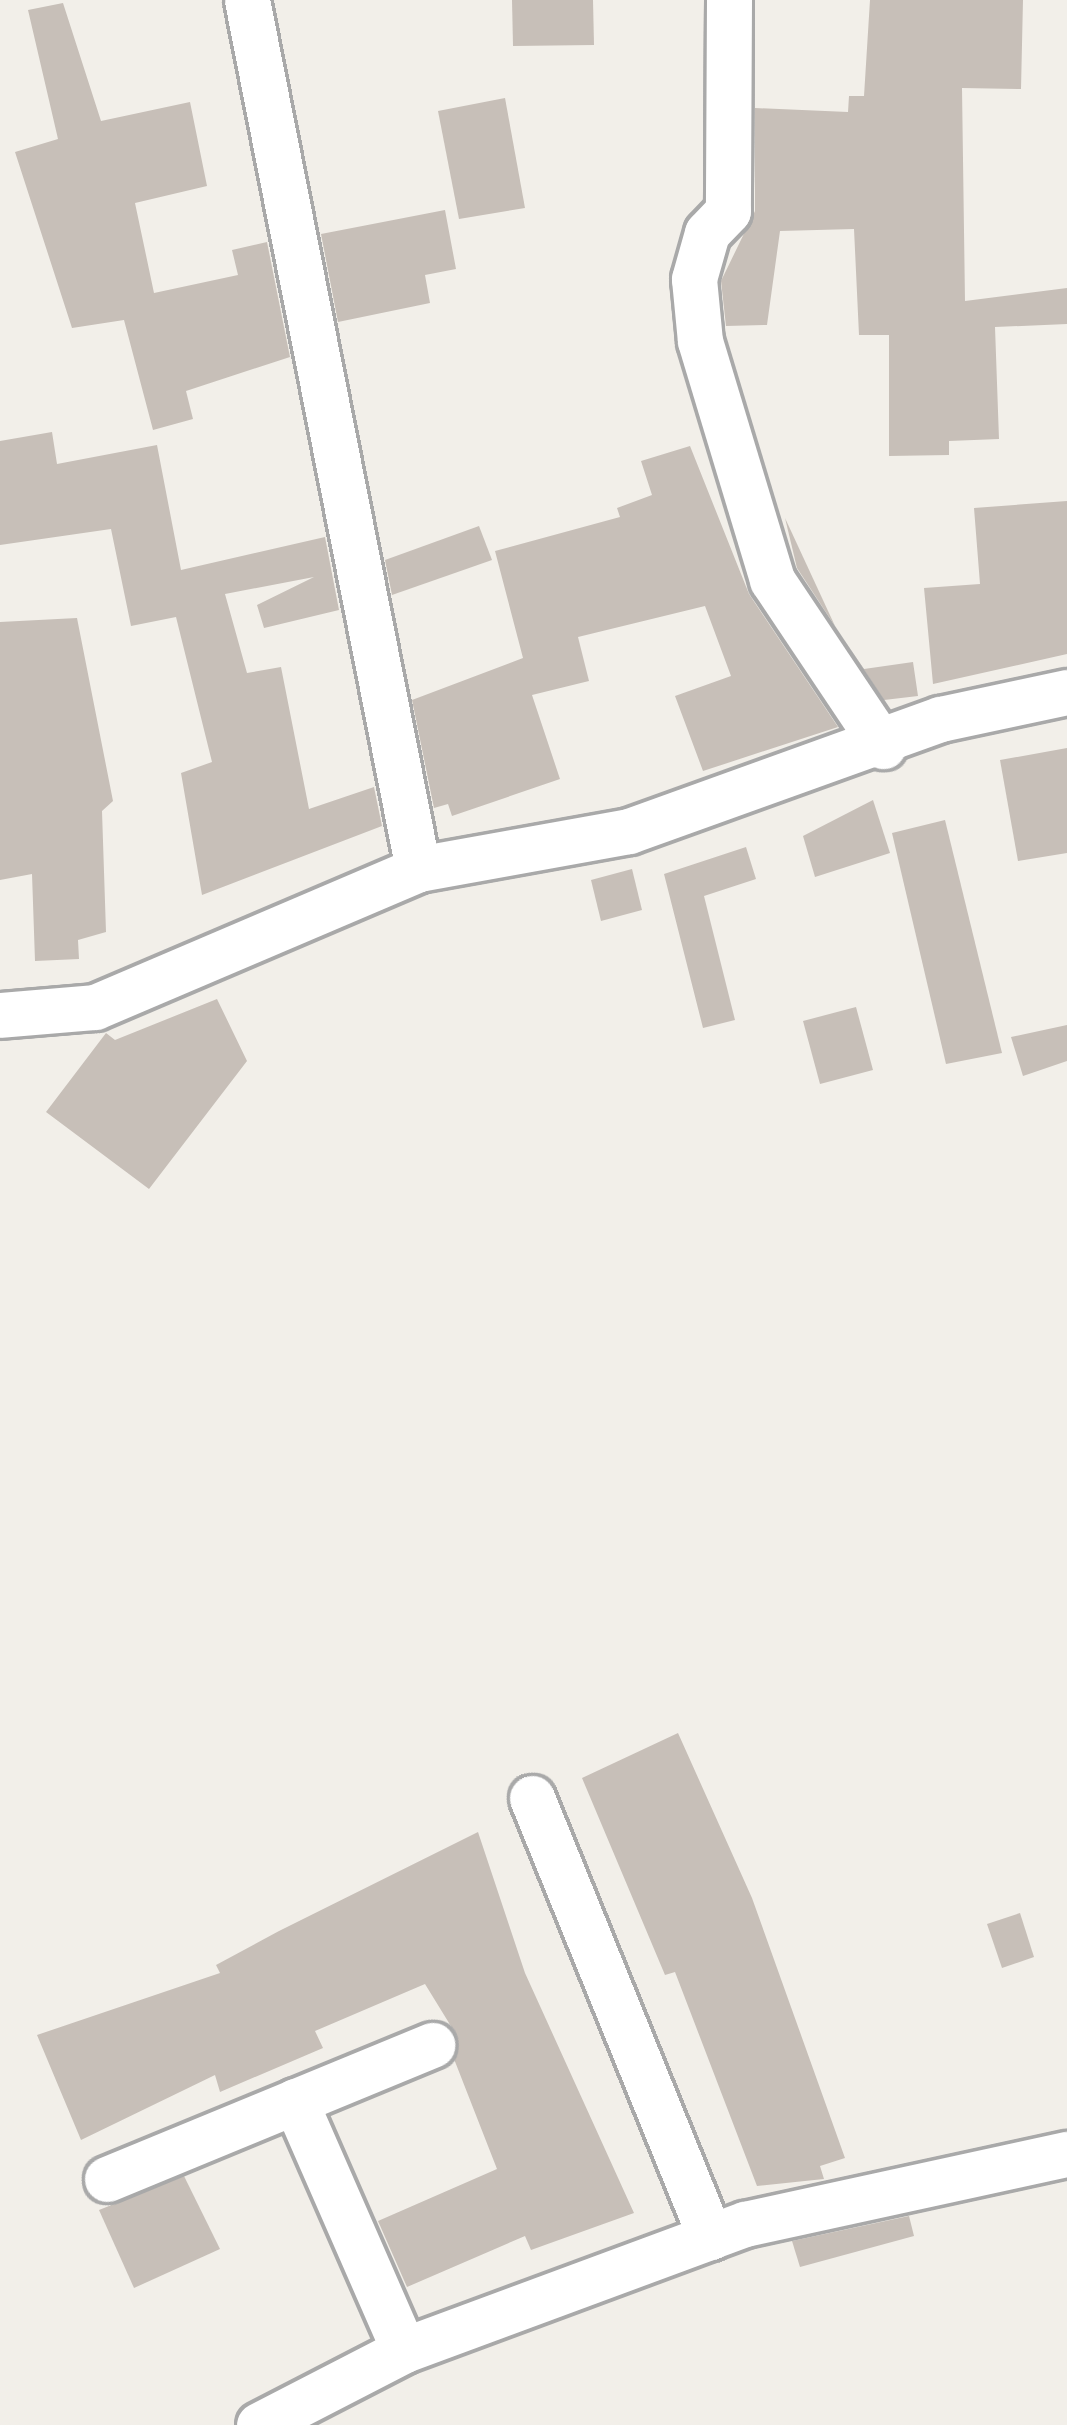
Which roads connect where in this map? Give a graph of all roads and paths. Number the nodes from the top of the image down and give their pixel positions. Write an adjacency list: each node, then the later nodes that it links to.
1 (247, 0): 5 (street)
2 (729, 0): 4 (street)
3 (1067, 692): 4 (street)
4 (883, 746): 5 (street)
5 (418, 868): 6 (street)
6 (0, 1015)
7 (532, 1798): 12 (street)
8 (432, 2045): 9 (street)
9 (295, 2102): 11 (street); 13 (street)
10 (1067, 2153): 12 (street)
11 (107, 2179)
12 (710, 2237): 13 (street)
13 (404, 2350): 14 (street)
14 (259, 2425)

